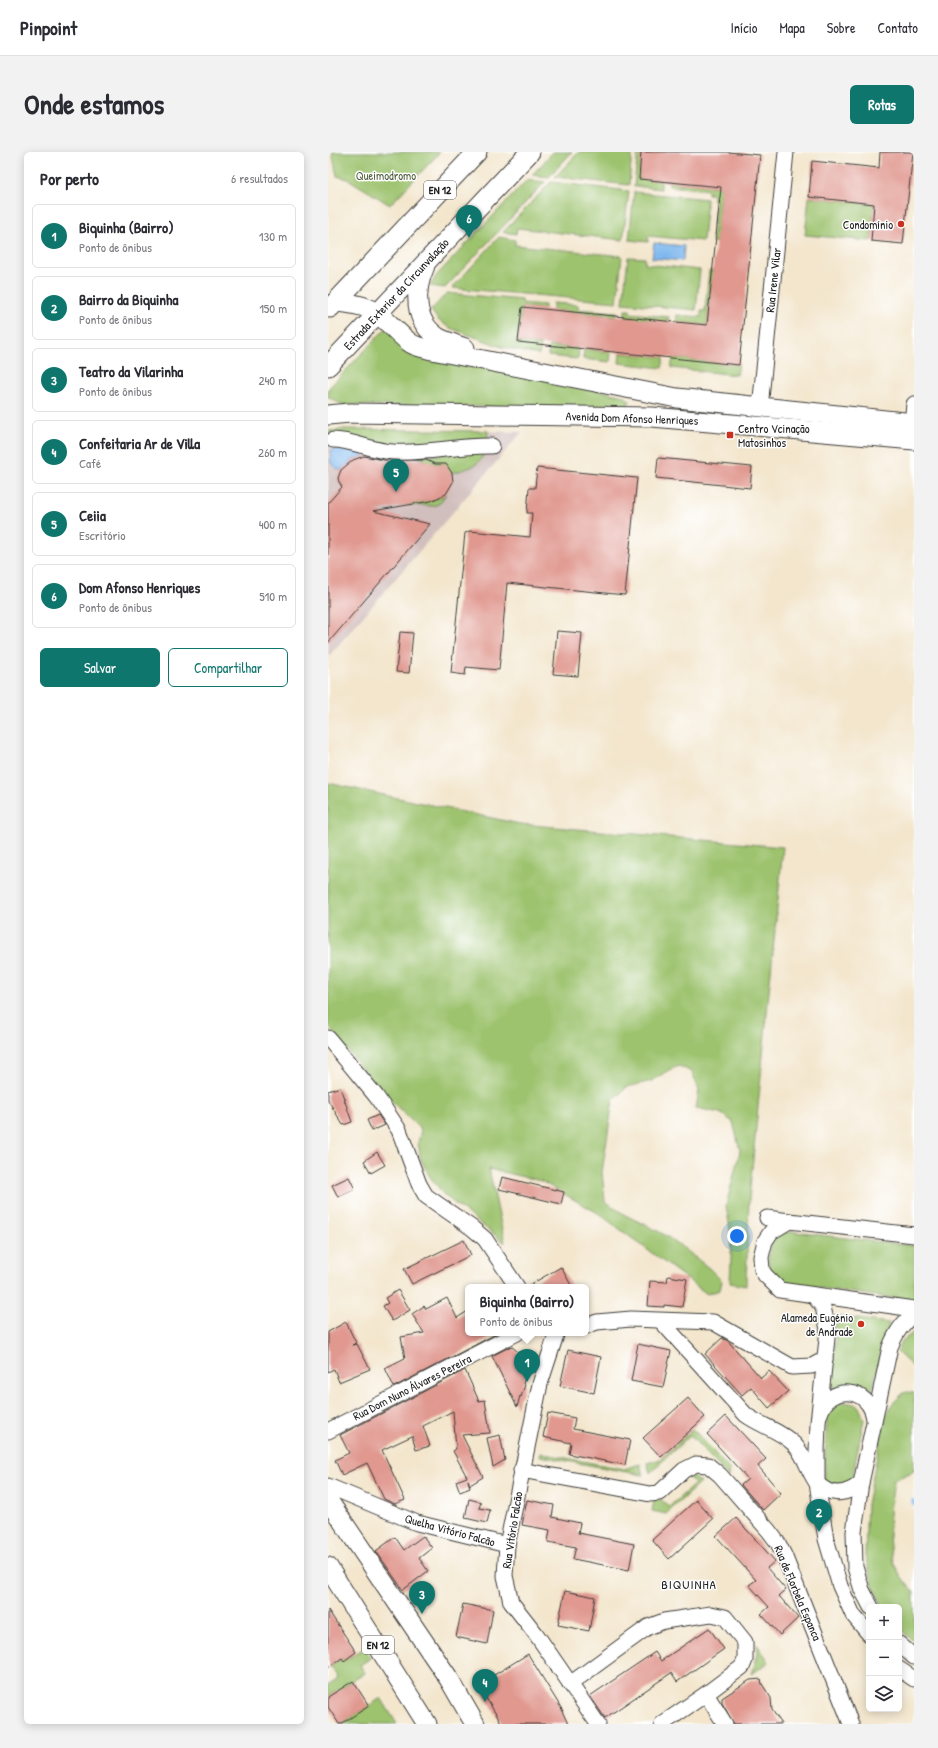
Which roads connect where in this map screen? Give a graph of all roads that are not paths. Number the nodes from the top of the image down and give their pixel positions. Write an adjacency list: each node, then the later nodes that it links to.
1 (476, 152): 5 (main road, EN 12)
2 (530, 152): 4 (main road, Estrada Exterior da Circunvalação)
3 (786, 152): 13 (street, Rua Irene Vilar)
4 (427, 262): 6 (main road, Estrada Exterior da Circunvalação); 8 (main road)
5 (332, 306): 6 (main road, Avenida Dom Afonso Henriques)
6 (377, 314): 7 (main road, Estrada Exterior da Circunvalação); 8 (main road, Avenida Dom Afonso Henriques)
7 (328, 366)
8 (513, 367): 9 (main road, Avenida Dom Afonso Henriques)
9 (636, 391): 10 (main road, Avenida Dom Afonso Henriques); 16 (main road)
10 (676, 398): 13 (main road, Avenida Dom Afonso Henriques); 17 (main road)
11 (914, 404): 18 (street)
12 (328, 407): 14 (main road)
13 (760, 408): 18 (main road, Avenida Dom Afonso Henriques)
14 (350, 413): 15 (main road); 16 (main road, Avenida Dom Afonso Henriques)
15 (328, 415)
16 (633, 416): 17 (main road, Avenida Dom Afonso Henriques)
17 (675, 419): 18 (main road, Avenida Dom Afonso Henriques)
18 (913, 429)
19 (333, 440): 20 (street)
20 (492, 446)
21 (328, 1038): 25 (street)
22 (767, 1218): 23 (street)
23 (789, 1221): 24 (street); 27 (street)
24 (914, 1235)
25 (514, 1282)
26 (759, 1287): 27 (street)
27 (780, 1290): 28 (street)
28 (814, 1296): 29 (street); 35 (street)
29 (914, 1309)
30 (914, 1314): 36 (street)
31 (661, 1321): 32 (street); 35 (street); 40 (street)
32 (589, 1325)
33 (511, 1336): 38 (street, Rua Dom Nuno Álvares Pereira)
34 (555, 1336): 39 (street, Rua Vitório Falcão)
35 (825, 1359): 37 (street)
36 (874, 1419): 37 (street); 41 (street)
37 (818, 1423): 40 (street)
38 (328, 1431)
39 (522, 1470): 44 (street, Rua Vitório Falcão); 59 (street, Rua de Florbela Espanca)
40 (817, 1483): 41 (street); 47 (street)
41 (861, 1483): 46 (street)
42 (328, 1486): 44 (street, Quelha Vitório Falcão)
43 (328, 1500): 55 (main road)
44 (507, 1545): 52 (street, Rua Vitório Falcão)
45 (328, 1567): 54 (main road, EN 12)
46 (870, 1604)
47 (866, 1630)
48 (902, 1647): 49 (street)
49 (914, 1658)
50 (902, 1671): 51 (street)
51 (914, 1679)
52 (570, 1684): 53 (street); 56 (street, Rua Vitório Falcão)
53 (706, 1694): 57 (street); 58 (street)
54 (427, 1724)
55 (475, 1724)
56 (598, 1724)
57 (662, 1724)
58 (725, 1724)
59 (851, 1724)

